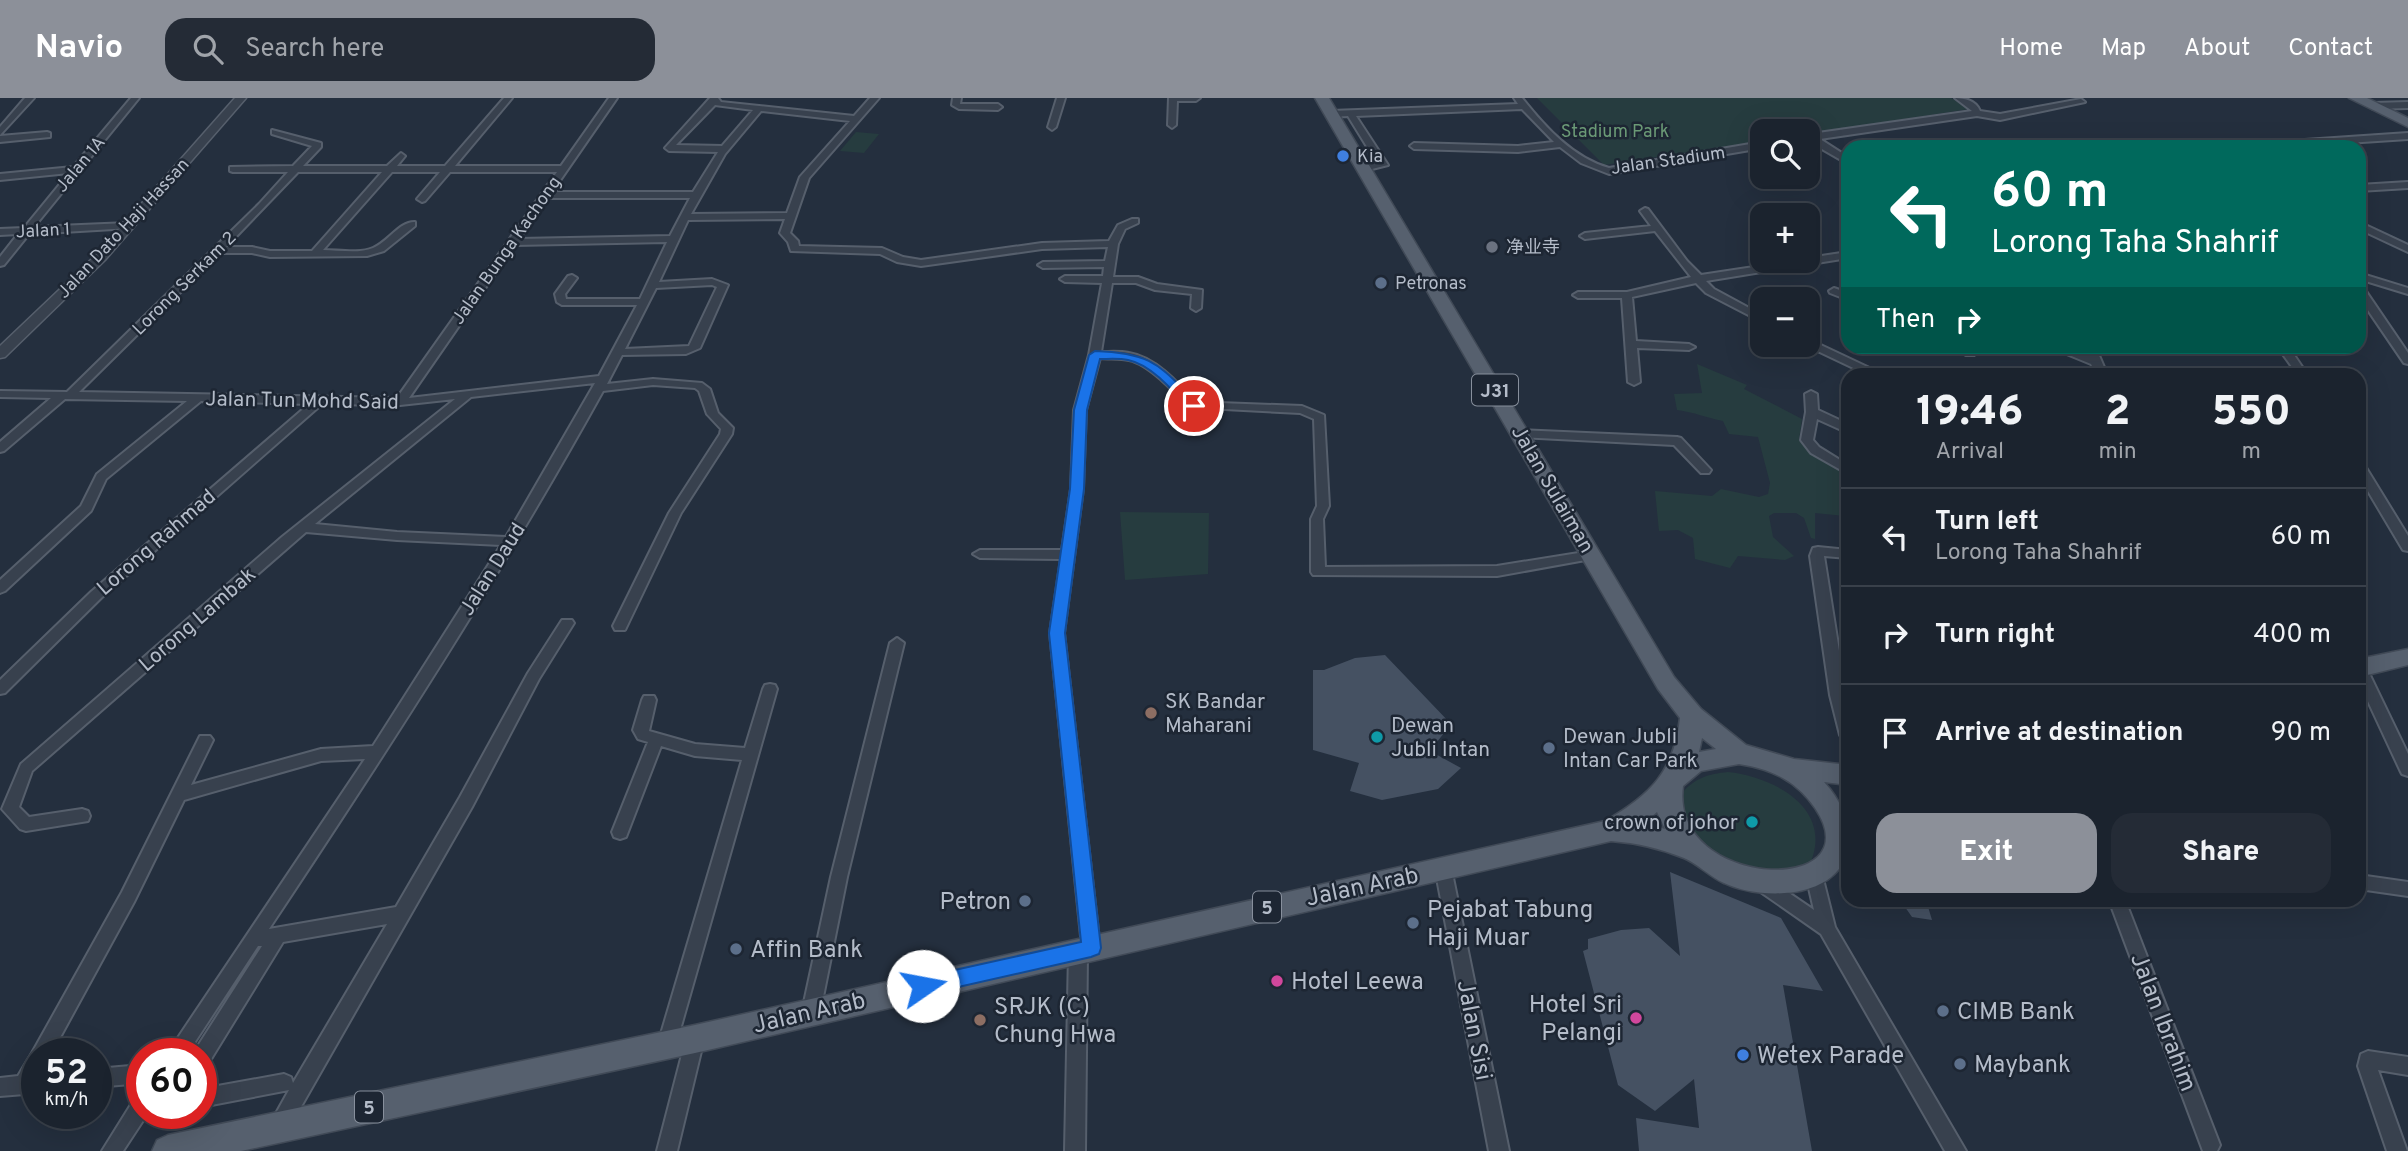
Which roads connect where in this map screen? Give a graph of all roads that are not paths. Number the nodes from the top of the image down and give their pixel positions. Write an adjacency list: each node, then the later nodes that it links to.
1 (30, 98): 26 (street)
2 (135, 98): 43 (street, Jalan 1A)
3 (241, 98): 57 (street, Jalan Dato Haji Hassan)
4 (508, 98): 45 (street)
5 (612, 98): 42 (street, Jalan Bunga Kachong)
6 (875, 98): 22 (street)
7 (957, 98): 18 (street)
8 (1061, 98): 25 (street)
9 (1173, 98): 10 (street); 24 (street)
10 (1196, 98)
11 (1959, 98): 21 (street)
12 (2356, 98): 17 (main road)
13 (714, 99): 20 (street); 37 (street)
14 (1521, 102): 19 (street); 33 (street, Jalan Stadium)
15 (2081, 102): 21 (street)
16 (2408, 105): 17 (street)
17 (2373, 106): 23 (main road)
18 (998, 107)
19 (1334, 108): 111 (main road, Jalan Sulaiman / J31)
20 (757, 111): 22 (street); 37 (street, Jalan Daud)
21 (1977, 113): 29 (street)
22 (855, 119): 53 (street)
23 (2408, 123)
24 (1172, 125)
25 (1052, 127)
26 (2, 130)
27 (275, 132): 41 (street, Lorong Serkam 2)
28 (47, 135): 31 (street)
29 (1820, 136)
30 (2408, 136): 32 (street)
31 (0, 139)
32 (2349, 140)
33 (1563, 144): 35 (street); 36 (street, Jalan Stadium)
34 (1820, 144): 39 (street)
35 (1414, 146)
36 (1750, 147)
37 (723, 149): 50 (street, Jalan Daud)
38 (401, 156): 44 (street)
39 (1841, 157)
40 (233, 169): 41 (street)
41 (297, 169): 44 (street); 67 (street, Lorong Serkam 2)
42 (562, 169): 45 (street); 49 (street, Jalan Bunga Kachong)
43 (74, 170): 46 (street); 60 (street, Jalan 1A)
44 (391, 170): 45 (street); 68 (street)
45 (447, 170): 51 (street)
46 (0, 177)
47 (2408, 185): 48 (street)
48 (2366, 188)
49 (543, 195): 50 (street); 64 (street, Jalan Bunga Kachong)
50 (696, 195): 54 (street, Jalan Daud)
51 (422, 198)
52 (1645, 211): 58 (street)
53 (790, 216): 54 (street); 65 (street)
54 (684, 217): 63 (street, Jalan Daud)
55 (1135, 221): 65 (street)
56 (412, 224): 68 (street)
57 (128, 226): 60 (street, Jalan 1); 92 (street, Jalan Dato Haji Hassan)
58 (1657, 228): 62 (street); 77 (street)
59 (2366, 228): 66 (street)
60 (24, 230): 61 (street, Jalan 1); 70 (street, Jalan 1A)
61 (0, 232)
62 (1585, 236)
63 (674, 239): 64 (street); 78 (street, Jalan Daud)
64 (512, 242): 108 (street, Jalan Bunga Kachong)
65 (1113, 244): 71 (street)
66 (2408, 249)
67 (216, 250): 68 (street); 104 (street, Lorong Serkam 2)
68 (314, 254)
69 (1841, 256): 77 (street)
70 (0, 262)
71 (1109, 264): 72 (street); 76 (street)
72 (1043, 265)
73 (572, 278): 85 (street)
74 (2366, 278): 80 (street)
75 (1065, 279): 76 (street)
76 (1106, 279): 86 (street); 95 (street)
77 (1698, 279): 83 (street); 87 (street)
78 (652, 285): 85 (street, Jalan Daud); 91 (street)
79 (1834, 291): 81 (street)
80 (2408, 291)
81 (1841, 294)
82 (1578, 295): 83 (street)
83 (1627, 295): 88 (street)
84 (2366, 299): 97 (street)
85 (643, 302): 91 (street, Jalan Daud)
86 (1196, 308)
87 (1750, 313)
88 (1631, 344): 89 (street); 100 (street)
89 (1689, 347)
90 (1820, 348): 98 (street)
91 (617, 352): 101 (street, Jalan Daud)
92 (0, 354)
93 (2074, 354): 96 (street)
94 (2092, 354): 96 (street)
95 (1095, 355): 121 (street); 122 (street)
96 (2094, 361): 99 (street)
97 (2408, 361)
98 (1862, 368)
99 (2098, 368)
100 (1634, 382)
101 (601, 383): 105 (street, Jalan Tun Mohd Said); 117 (street, Jalan Daud); 125 (street, Jalan Tun Mohd Said)
102 (0, 394): 104 (street, Jalan Tun Mohd Said)
103 (1811, 394): 109 (street)
104 (66, 395): 106 (street, Jalan Tun Mohd Said); 112 (street, Lorong Serkam 2)
105 (466, 396): 108 (street, Jalan Tun Mohd Said); 116 (street, Lorong Lambak)
106 (198, 398): 107 (street, Jalan Tun Mohd Said); 123 (street)
107 (318, 402): 108 (street, Jalan Tun Mohd Said); 130 (street, Lorong Rahmad)
108 (400, 402)
109 (1812, 412): 110 (street); 113 (street)
110 (1841, 426)
111 (1521, 434): 114 (street); 122 (main road, Jalan Sulaiman / J31)
112 (0, 448)
113 (1841, 466)
114 (1705, 470)
115 (2366, 478): 118 (street)
116 (303, 527): 117 (street); 147 (street, Lorong Lambak)
117 (509, 541): 137 (street, Jalan Daud)
118 (2408, 547)
119 (1841, 553): 133 (street)
120 (980, 554): 121 (street)
121 (1068, 555): 161 (street)
122 (1591, 555): 134 (main road, Jalan Sulaiman / J31)
123 (0, 588)
124 (567, 623): 157 (street)
125 (621, 626)
126 (897, 643): 162 (street)
127 (2408, 657): 128 (main road)
128 (2366, 666)
129 (2366, 683): 141 (street)
130 (0, 689)
131 (770, 689): 139 (street)
132 (649, 700): 136 (street)
133 (1841, 710)
134 (1692, 716): 138 (main road, J31); 144 (main road)
135 (205, 740): 145 (street)
136 (656, 740): 139 (street); 149 (street)
137 (379, 752): 145 (street); 160 (street, Jalan Daud)
138 (1739, 754): 140 (main road, 5); 144 (main road, 5)
139 (751, 755): 166 (street)
140 (1789, 768): 142 (main road, 5); 146 (main road)
141 (2408, 770)
142 (1841, 776)
143 (1841, 780): 146 (main road, 5)
144 (1672, 781): 148 (main road, 5); 150 (main road)
145 (178, 795): 163 (street)
146 (1835, 810): 151 (main road)
147 (82, 816)
148 (1611, 830): 150 (main road, Jalan Arab / 5); 152 (main road, Jalan Arab / 5)
149 (620, 832)
150 (1694, 850): 153 (main road)
151 (1831, 862): 153 (main road); 158 (street)
152 (1443, 869): 161 (main road, Jalan Arab / 5); 179 (street, Jalan Sisi)
153 (1760, 882): 158 (street)
154 (2366, 884): 155 (street)
155 (2408, 890)
156 (2120, 907): 174 (street, Jalan Ibrahim)
157 (400, 914): 159 (street); 172 (street)
158 (1827, 929): 180 (street)
159 (278, 935): 160 (street); 165 (street)
160 (251, 940): 164 (street, Jalan Daud)
161 (1085, 950): 162 (main road, Jalan Arab / 5); 178 (street)
162 (811, 1012): 166 (main road, Jalan Arab / 5)
163 (49, 1038)
164 (187, 1038)
165 (214, 1038)
166 (681, 1042): 172 (main road, Jalan Arab / 5); 177 (street)
167 (2408, 1066): 181 (street)
168 (284, 1083): 171 (street)
169 (21, 1086): 170 (street)
170 (0, 1087)
171 (217, 1095)
172 (279, 1126): 176 (main road, Jalan Arab / 5)
173 (126, 1129): 175 (street)
174 (2210, 1145)
175 (112, 1151)
176 (168, 1151)
177 (667, 1151)
178 (1074, 1151)
179 (1499, 1151)
180 (1956, 1151)
181 (2398, 1151)

